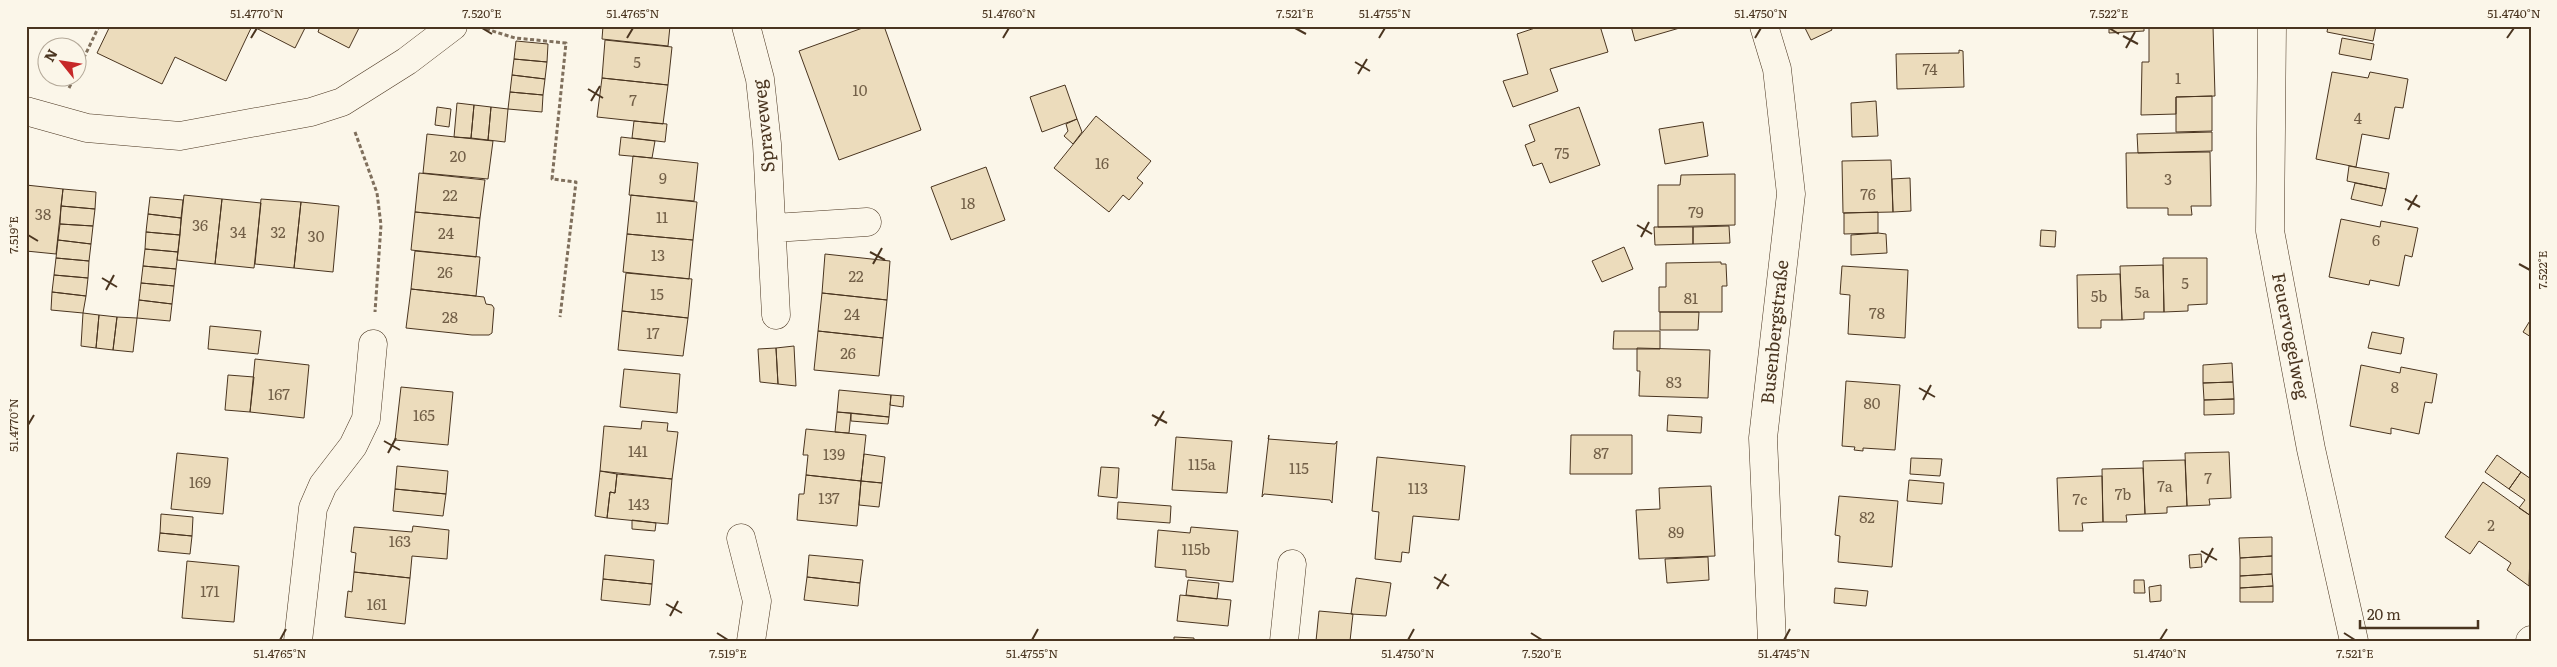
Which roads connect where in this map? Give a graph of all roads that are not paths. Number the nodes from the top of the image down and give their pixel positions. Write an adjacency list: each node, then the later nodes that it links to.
1 (453, 26): 5 (street)
2 (746, 26): 7 (street, Spraveweg)
3 (1764, 26): 15 (street, Busenbergstraße)
4 (2272, 26): 16 (street, Feuervogelweg)
5 (26, 111)
6 (867, 222): 7 (street)
7 (774, 228): 8 (street, Spraveweg)
8 (776, 315)
9 (372, 344): 12 (street)
10 (741, 538): 13 (street)
11 (1292, 564): 14 (street)
12 (298, 641)
13 (751, 641)
14 (1284, 641)
15 (1772, 641)
16 (2354, 641)

